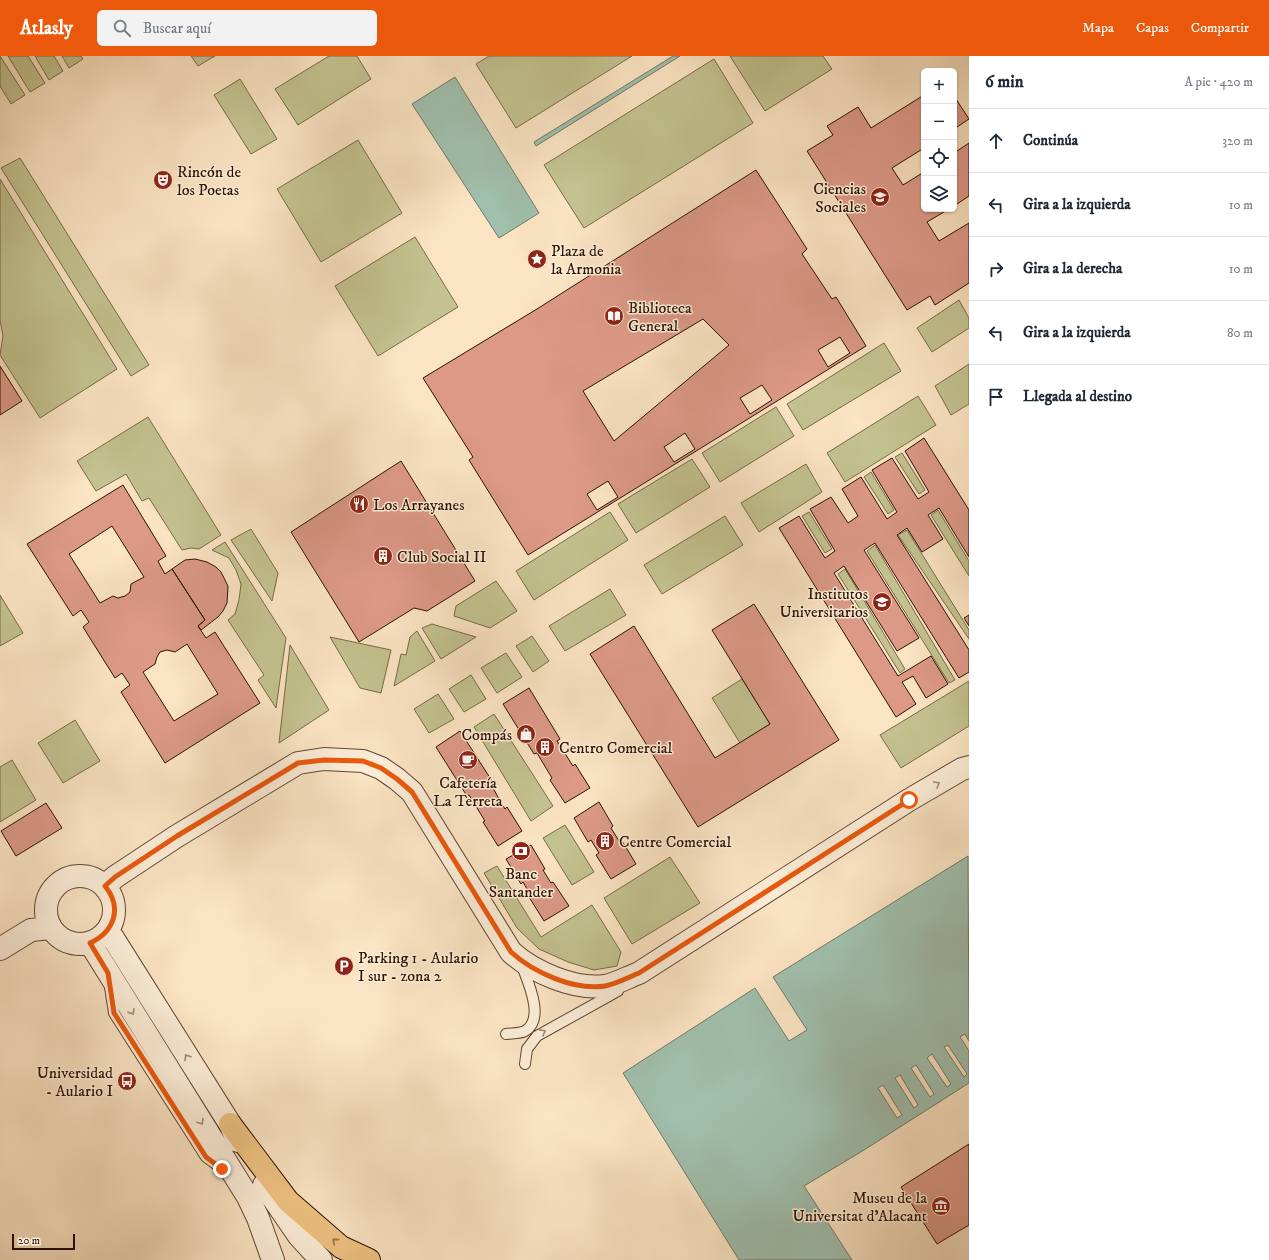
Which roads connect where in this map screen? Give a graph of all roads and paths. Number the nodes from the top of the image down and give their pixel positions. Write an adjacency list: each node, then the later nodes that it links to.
1 (969, 767): 8 (street, one-way to 1)
2 (100, 882): 3 (street); 4 (street); 7 (street)
3 (43, 922): 5 (street); 6 (street)
4 (108, 930): 5 (street); 11 (street, one-way to 4)
5 (90, 943): 12 (street, one-way to 12)
6 (0, 950)
7 (520, 960): 8 (street); 9 (lane)
8 (639, 973): 10 (lane, one-way to 8)
9 (506, 1034)
10 (525, 1064)
11 (230, 1124): 15 (street); 16 (highway, one-way to 11)
12 (243, 1188): 13 (street); 14 (street)
13 (261, 1260)
14 (273, 1260)
15 (321, 1260)
16 (368, 1260)

